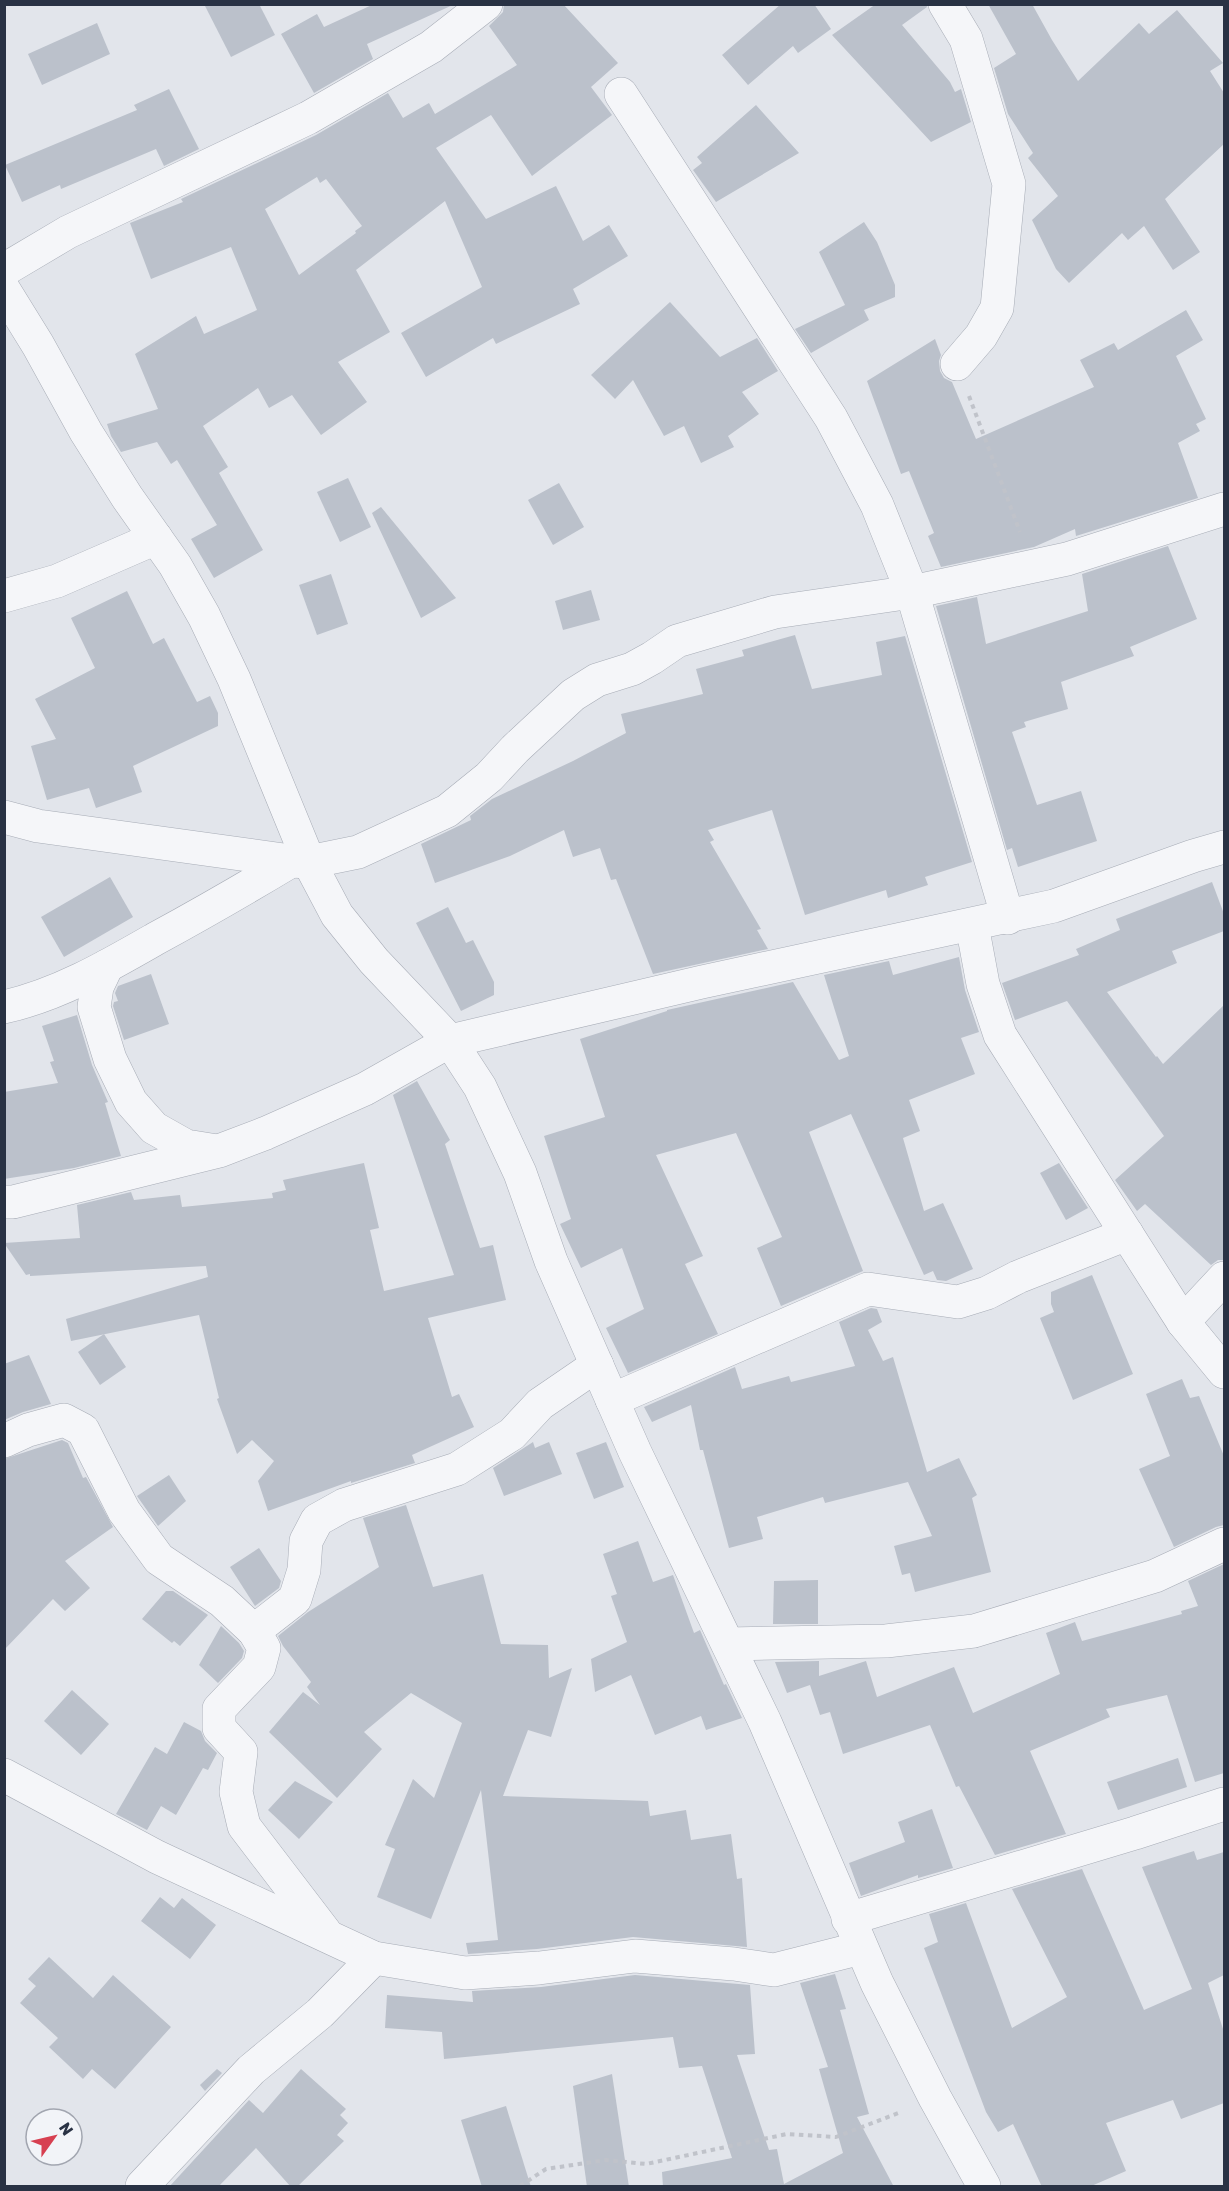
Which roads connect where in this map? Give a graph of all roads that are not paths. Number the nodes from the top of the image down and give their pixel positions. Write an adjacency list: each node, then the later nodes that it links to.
1 (486, 4): 4 (street)
2 (945, 4): 6 (street)
3 (621, 94): 9 (street)
4 (4, 270)
5 (4, 290): 8 (street)
6 (957, 364)
7 (1224, 509): 9 (street)
8 (156, 538): 10 (street); 13 (street)
9 (912, 592): 13 (street); 14 (street)
10 (4, 596)
11 (4, 817): 13 (street)
12 (1224, 847): 14 (street)
13 (300, 861): 16 (street); 18 (street)
14 (1008, 918): 15 (street)
15 (972, 925): 18 (street); 21 (street)
16 (107, 966): 17 (street); 19 (street)
17 (4, 1007)
18 (450, 1041): 19 (street); 24 (street)
19 (219, 1151): 20 (street)
20 (4, 1202)
21 (1127, 1234): 23 (street); 26 (street)
22 (1224, 1278): 23 (street)
23 (1183, 1322): 25 (street)
24 (597, 1365): 26 (street); 29 (street)
25 (1224, 1372)
26 (612, 1400): 30 (street)
27 (4, 1441): 29 (street)
28 (1224, 1544): 30 (street)
29 (254, 1631): 34 (street)
30 (728, 1644): 33 (street)
31 (4, 1775): 34 (street)
32 (1224, 1804): 33 (street)
33 (855, 1934): 35 (street); 37 (street)
34 (327, 1936): 35 (street)
35 (374, 1958): 36 (street)
36 (142, 2187)
37 (984, 2187)

